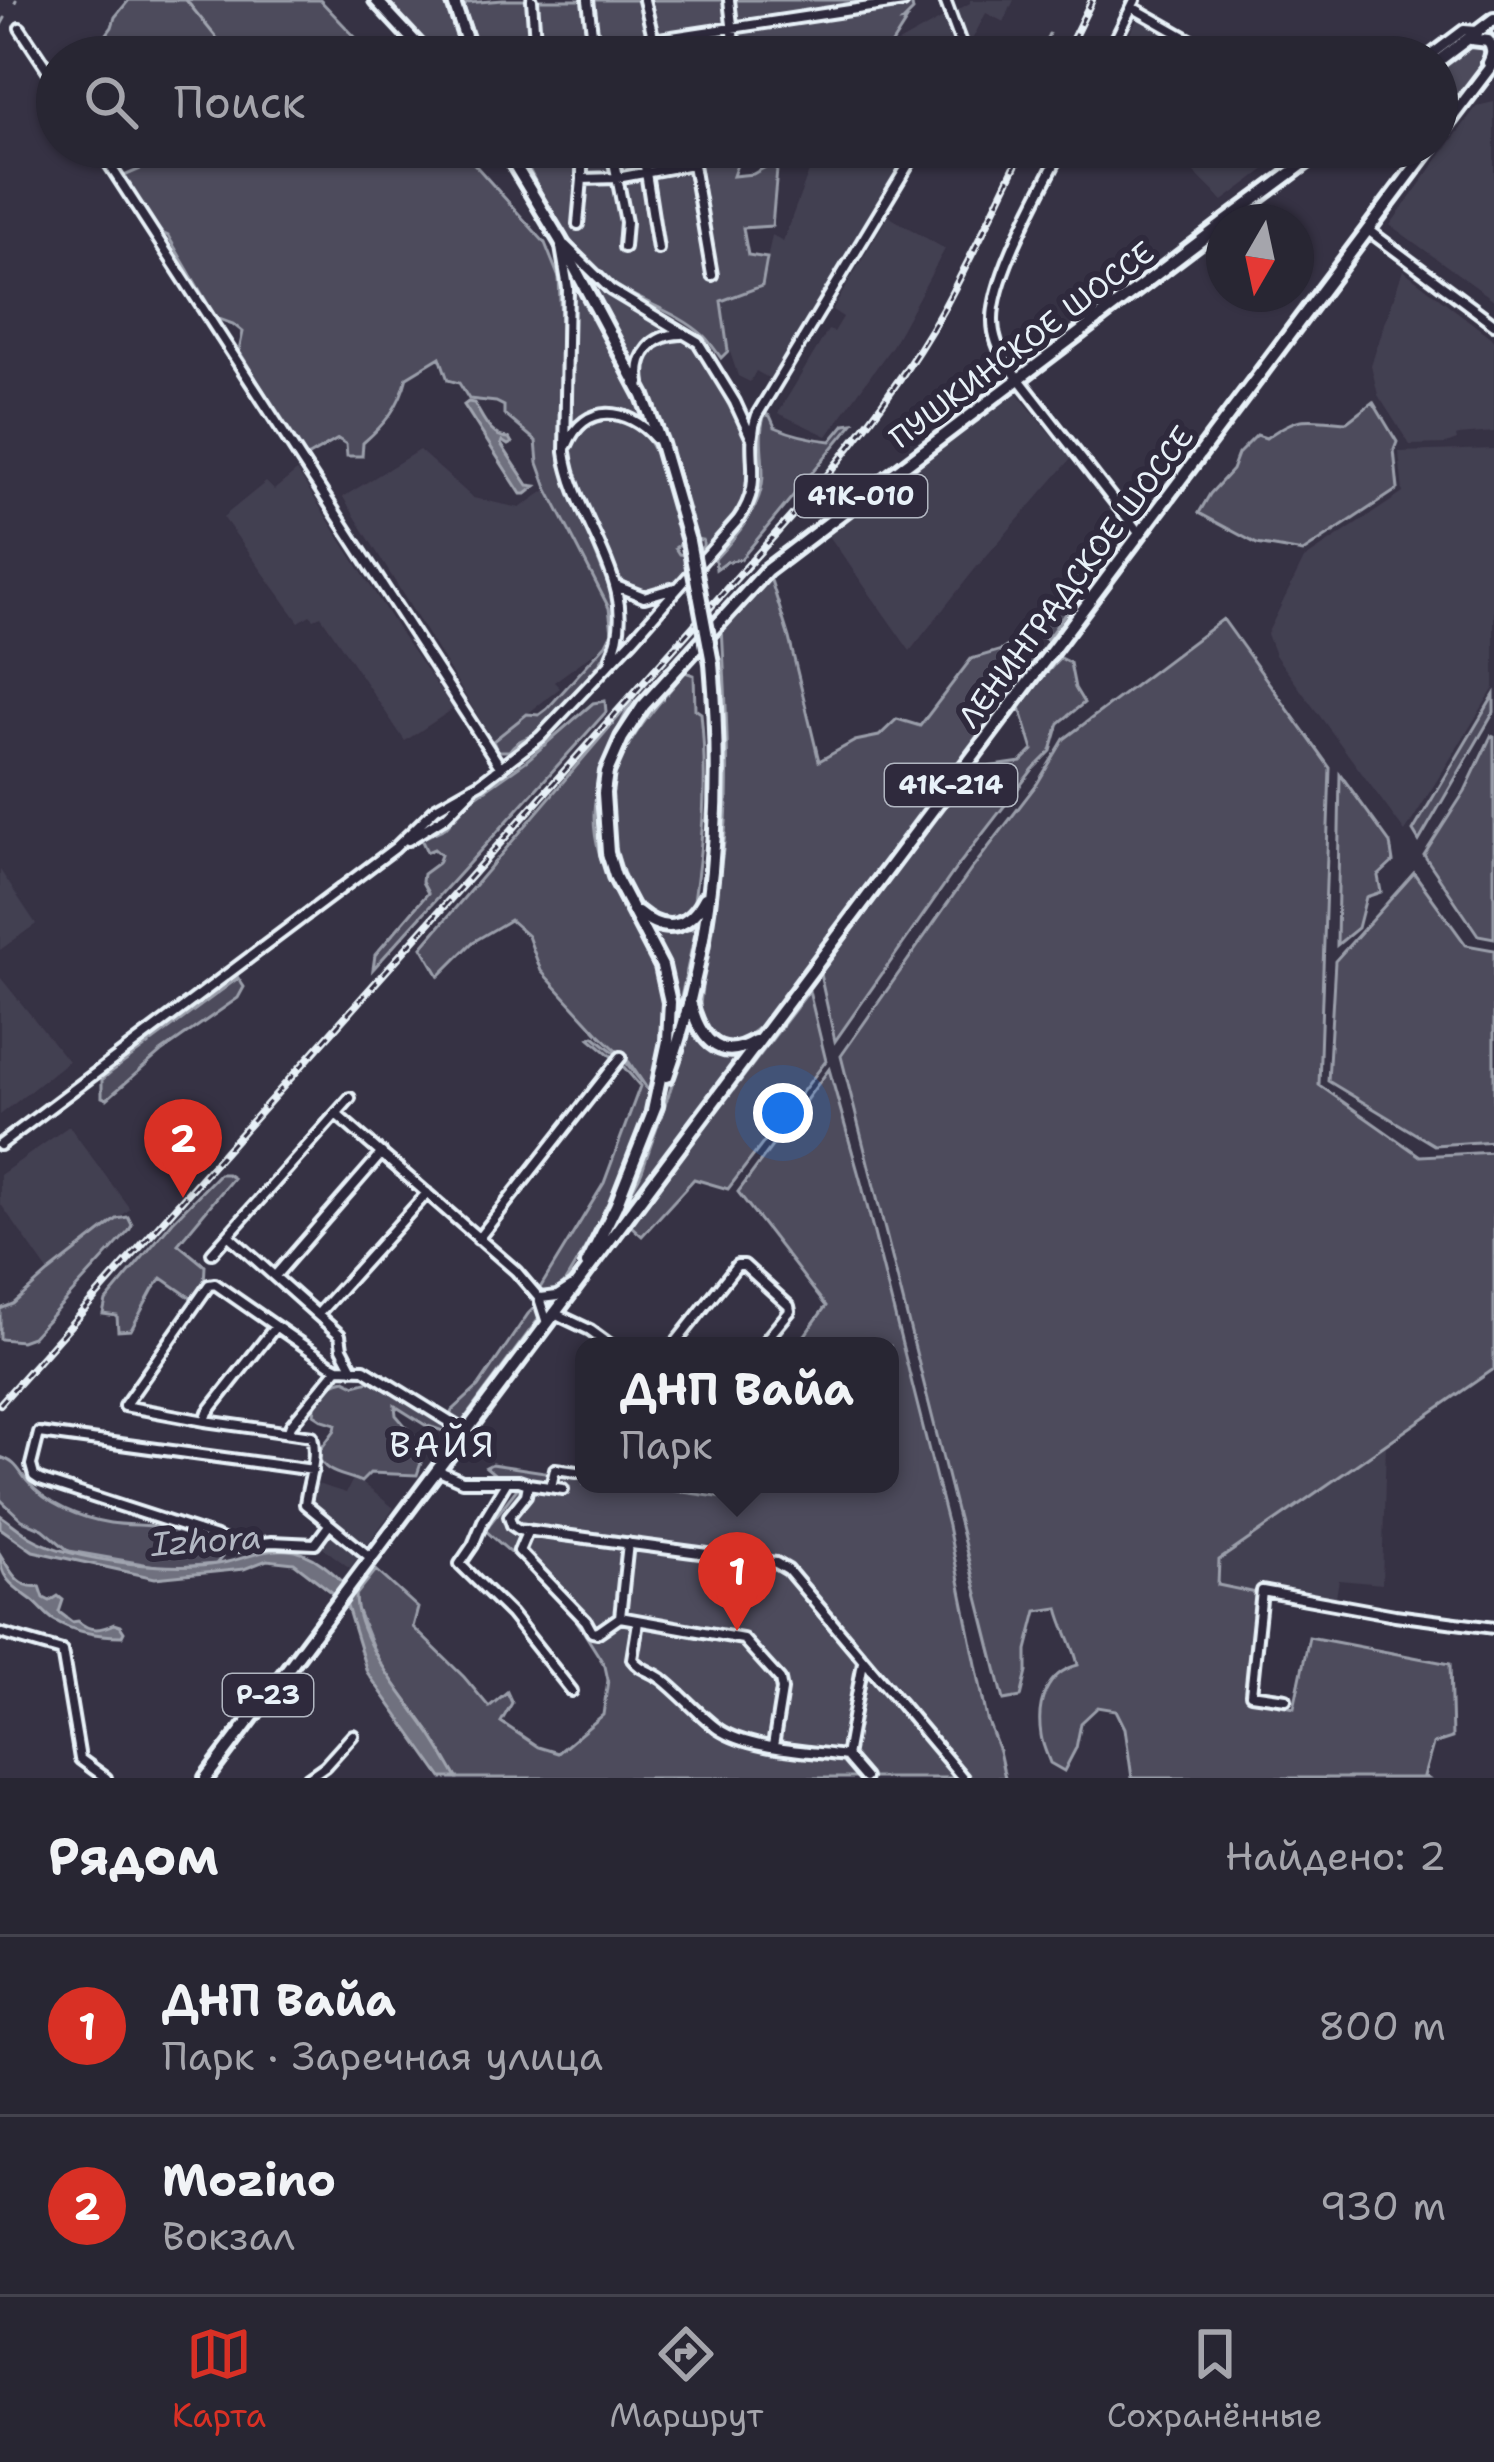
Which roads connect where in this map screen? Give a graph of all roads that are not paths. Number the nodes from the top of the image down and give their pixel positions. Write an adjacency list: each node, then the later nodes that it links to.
1 (373, 0): 14 (main road)
2 (532, 0): 16 (street)
3 (588, 0): 17 (street)
4 (644, 0): 18 (street)
5 (729, 0): 12 (street)
6 (945, 0): 21 (street)
7 (457, 1): 15 (main road)
8 (903, 2): 12 (street)
9 (1133, 3): 22 (street); 23 (street)
10 (1494, 19): 13 (main road)
11 (20, 28): 26 (street)
12 (734, 28): 19 (street); 20 (street)
13 (1473, 35): 24 (street); 25 (main road); 27 (main road)
14 (407, 36)
15 (466, 36)
16 (535, 36)
17 (592, 36)
18 (652, 36)
19 (675, 36)
20 (735, 36)
21 (959, 36)
22 (1117, 36)
23 (1186, 36)
24 (1456, 36)
25 (1458, 46)
26 (36, 52)
27 (1490, 66): 28 (main road)
28 (1458, 109)
29 (112, 168): 64 (street)
30 (519, 168): 47 (main road, Р-23)
31 (582, 168): 42 (street)
32 (615, 168): 41 (street)
33 (645, 168): 40 (street)
34 (668, 168): 40 (street)
35 (693, 168): 50 (street)
36 (906, 168): 56 (street)
37 (1054, 168): 53 (street)
38 (1299, 168): 43 (main road, ПУШКИНСКОЕ ШОССЕ / 41К-010)
39 (1413, 168): 45 (main road, ЛЕНИНГРАДСКОЕ ШОССЕ / 41К-214)
40 (645, 172): 41 (street); 49 (street)
41 (617, 178): 42 (street); 48 (street)
42 (582, 179): 44 (street)
43 (1249, 204)
44 (578, 224)
45 (1368, 230): 51 (street); 60 (main road, ЛЕНИНГРАДСКОЕ ШОССЕ / 41К-214)
46 (1206, 236): 53 (main road, ПУШКИНСКОЕ ШОССЕ / 41К-010)
47 (560, 240): 52 (street); 54 (main road, Р-23); 59 (street)
48 (624, 247)
49 (658, 249)
50 (712, 274)
51 (1494, 324)
52 (689, 336): 54 (street); 55 (street)
53 (1017, 378): 60 (street); 72 (main road, ПУШКИНСКОЕ ШОССЕ / 41К-010)
54 (643, 396): 58 (main road, Р-23)
55 (735, 402): 56 (street); 57 (street)
56 (761, 406): 57 (street)
57 (752, 439): 62 (street)
58 (661, 444): 59 (street); 71 (main road, Р-23, bridge)
59 (565, 452): 61 (street)
60 (1139, 533): 74 (main road, ЛЕНИНГРАДСКОЕ ШОССЕ / 41К-214)
61 (615, 585): 62 (street); 63 (street)
62 (680, 586): 63 (street)
63 (603, 670): 64 (street)
64 (501, 767): 65 (street)
65 (476, 785): 66 (street); 67 (street)
66 (448, 800): 67 (street); 68 (street)
67 (453, 810): 69 (street)
68 (429, 814): 69 (street); 70 (street)
69 (437, 824): 70 (street)
70 (394, 849): 79 (street)
71 (710, 885): 72 (main road); 73 (main road, Р-23)
72 (632, 906): 77 (main road, ПУШКИНСКОЕ ШОССЕ)
73 (690, 1000): 74 (main road); 77 (main road, Р-23)
74 (763, 1036): 86 (main road, 41К-214)
75 (622, 1057): 83 (street)
76 (350, 1098): 78 (street)
77 (653, 1111): 86 (main road, Р-23)
78 (336, 1114): 80 (street); 82 (street)
79 (0, 1144)
80 (382, 1153): 81 (street); 85 (street)
81 (427, 1193): 83 (street); 88 (street)
82 (228, 1235): 84 (street); 85 (street)
83 (478, 1239): 87 (street)
84 (212, 1253)
85 (275, 1276): 88 (street)
86 (577, 1283): 87 (street); 89 (main road, Р-23)
87 (539, 1298): 89 (street)
88 (318, 1314): 95 (street)
89 (551, 1318): 91 (street); 98 (main road, Р-23)
90 (275, 1327): 94 (street); 96 (street); 96 (street)
91 (599, 1337)
92 (680, 1337): 93 (street)
93 (769, 1337)
94 (338, 1368): 95 (street); 97 (street)
95 (353, 1369): 98 (street)
96 (205, 1420): 97 (street)
97 (289, 1431): 99 (street)
98 (466, 1432): 100 (main road, Р-23)
99 (313, 1470): 106 (street); 106 (street)
100 (437, 1470): 102 (street); 109 (main road, Р-23)
101 (575, 1472): 104 (street)
102 (506, 1483): 103 (street); 115 (street)
103 (528, 1484): 104 (street); 107 (street)
104 (551, 1487): 105 (street)
105 (563, 1489)
106 (329, 1525): 109 (street)
107 (528, 1530): 108 (street); 110 (street)
108 (628, 1544): 110 (street); 114 (street)
109 (371, 1558): 121 (main road, Р-23)
110 (620, 1618): 111 (street)
111 (638, 1622): 118 (street); 118 (street)
112 (1494, 1628): 116 (street)
113 (0, 1633): 120 (street)
114 (863, 1661): 119 (street); 124 (street)
115 (572, 1691)
116 (1286, 1699)
117 (353, 1735): 122 (street)
118 (773, 1746): 119 (street)
119 (846, 1756): 123 (street)
120 (106, 1778)
121 (206, 1778)
122 (308, 1778)
123 (865, 1778)
124 (963, 1778)

